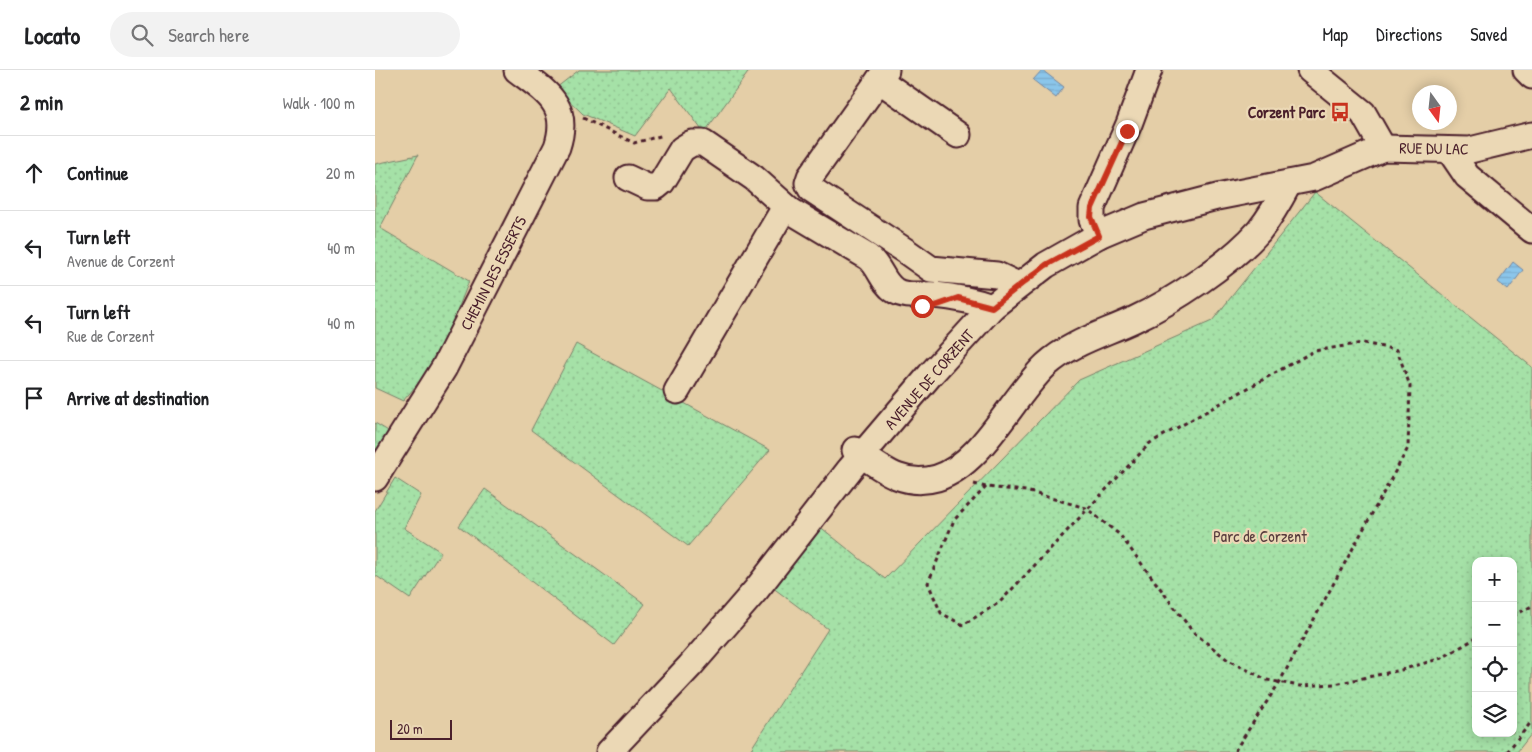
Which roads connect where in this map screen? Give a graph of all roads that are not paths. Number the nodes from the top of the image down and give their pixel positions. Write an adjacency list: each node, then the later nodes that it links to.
1 (517, 70): 22 (street, CHEMIN DES ESSERTS)
2 (1149, 70): 15 (street)
3 (1310, 70): 9 (street, RUE DU LAC)
4 (1525, 70): 6 (street)
5 (882, 75): 7 (street); 16 (street)
6 (1532, 76)
7 (958, 135)
8 (1532, 135): 10 (street, RUE DU LAC)
9 (1383, 148): 10 (street, RUE DU LAC); 12 (street, AVENUE DE CORZENT)
10 (1450, 150): 14 (street)
11 (628, 178): 13 (street)
12 (1289, 183): 15 (street, AVENUE DE CORZENT); 21 (street)
13 (785, 207): 17 (street); 20 (street)
14 (1532, 230)
15 (1099, 236): 16 (street, AVENUE DE CORZENT)
16 (1018, 285): 18 (street, AVENUE DE CORZENT)
17 (958, 298): 18 (street); 19 (street)
18 (992, 307): 21 (street, AVENUE DE CORZENT)
19 (887, 309)
20 (677, 391)
21 (859, 452): 23 (street, AVENUE DE CORZENT)
22 (375, 478)
23 (609, 752)

